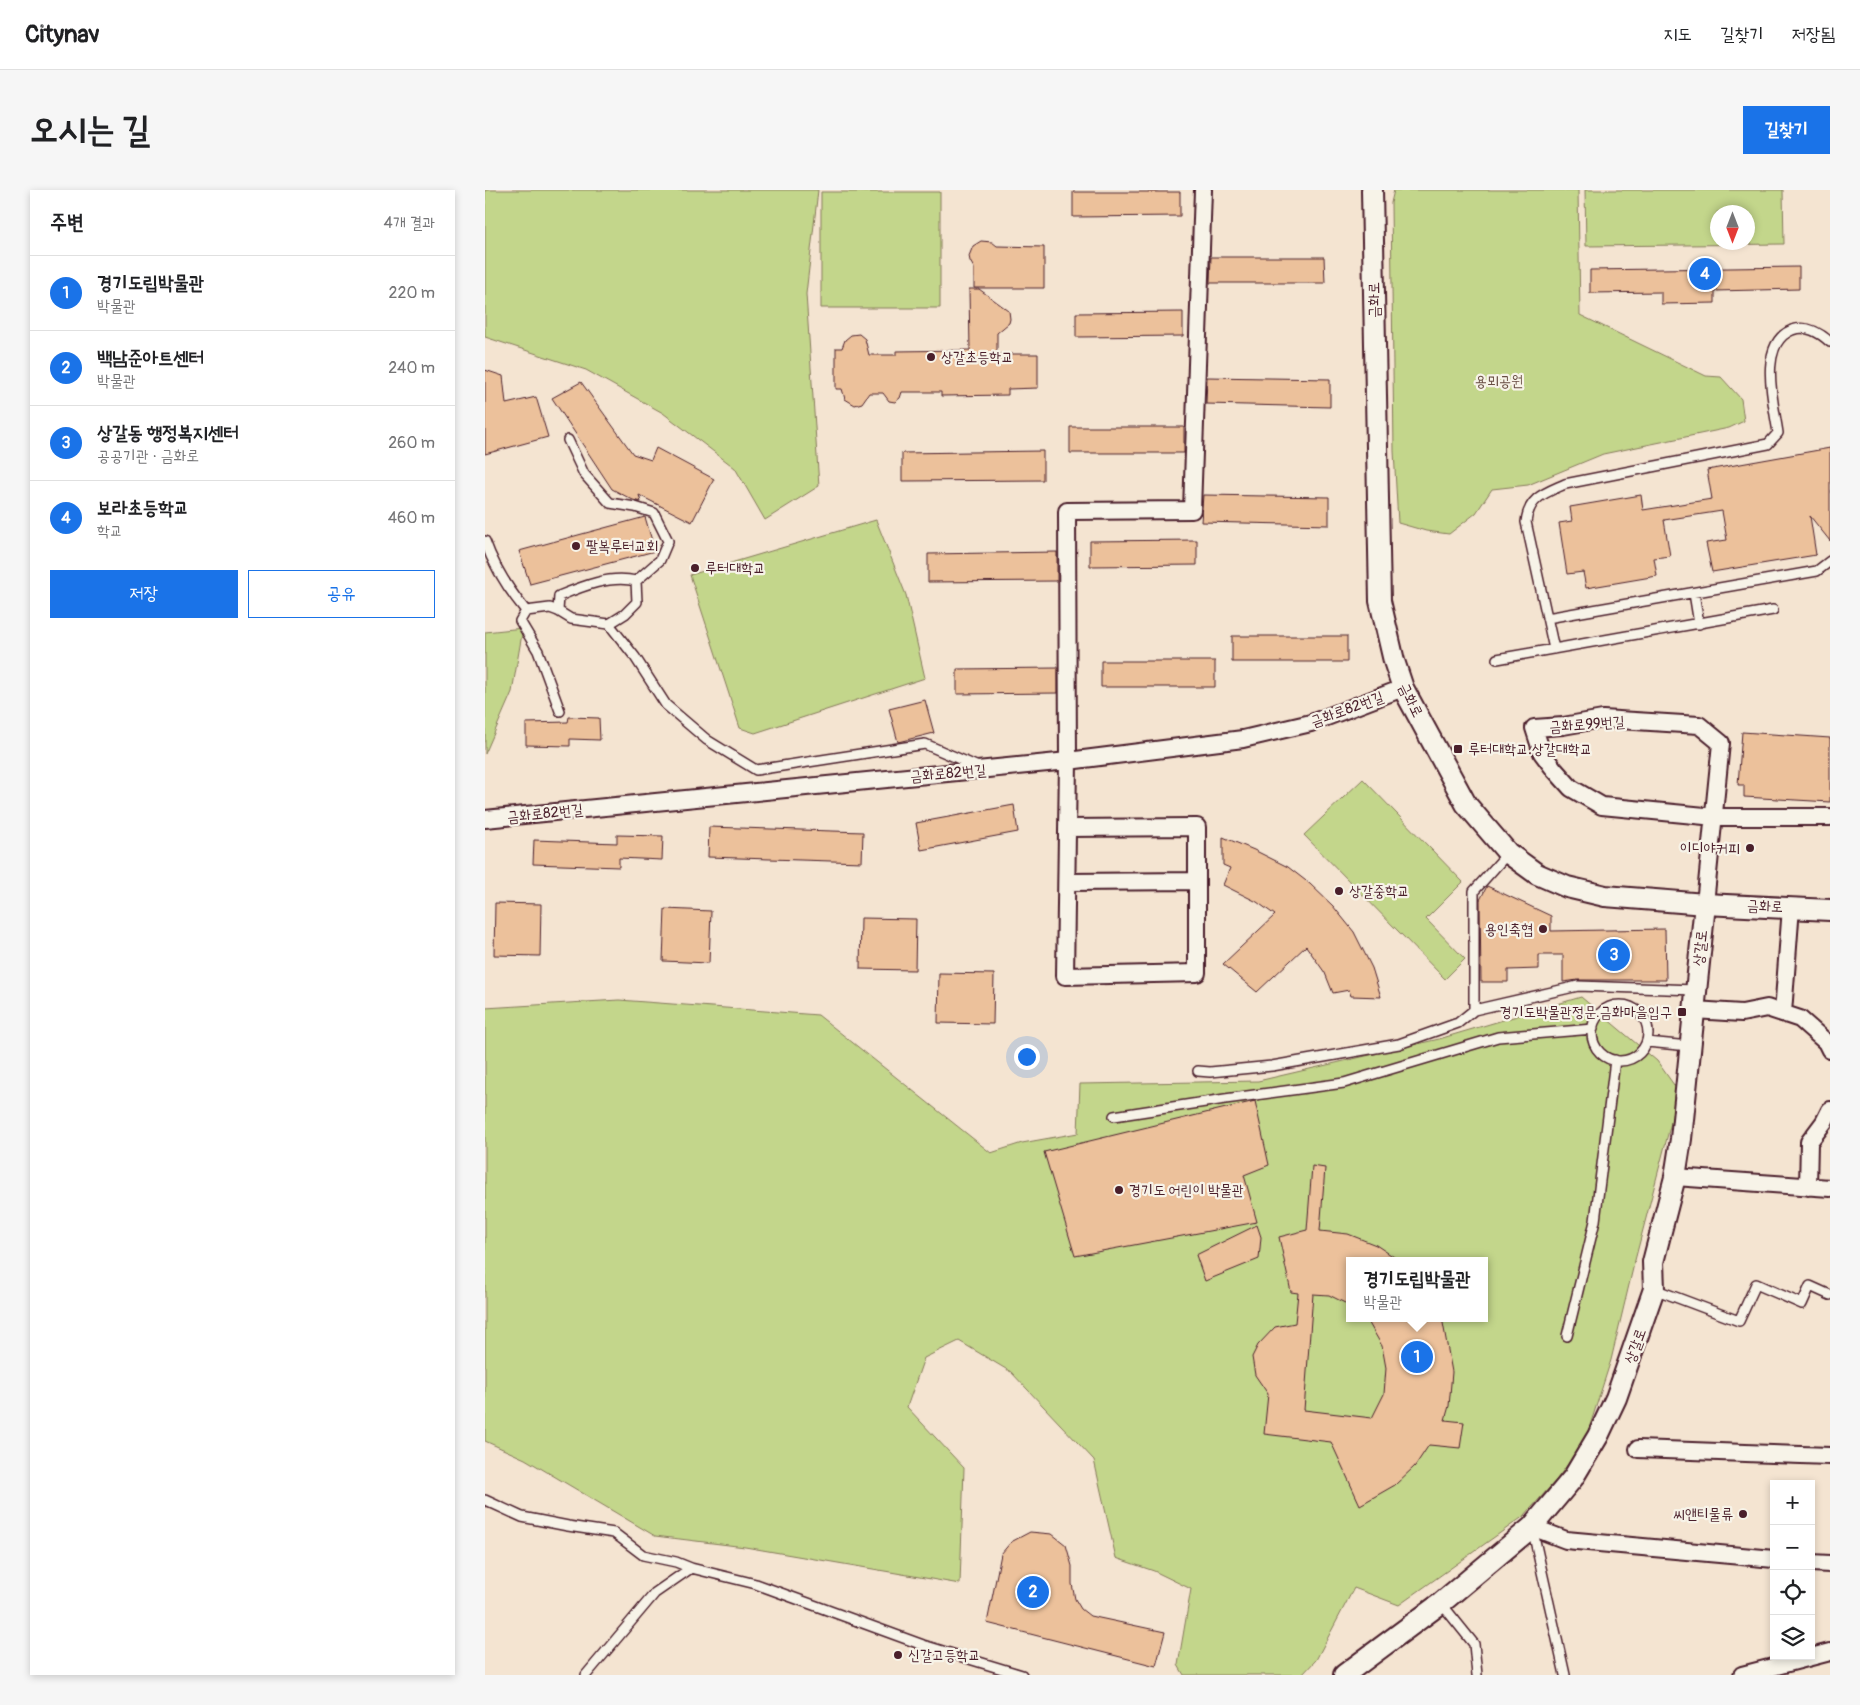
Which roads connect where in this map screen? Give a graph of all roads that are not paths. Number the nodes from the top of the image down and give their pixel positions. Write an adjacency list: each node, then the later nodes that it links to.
1 (1203, 190): 19 (street)
2 (1372, 190): 17 (street, 금화로)
3 (1830, 342): 12 (lane)
4 (568, 440): 7 (lane)
5 (485, 541): 10 (lane)
6 (1830, 561): 8 (lane)
7 (636, 581): 11 (lane); 13 (lane)
8 (1694, 593): 12 (lane); 14 (lane)
9 (1773, 610): 14 (lane)
10 (526, 611): 11 (lane); 18 (lane)
11 (558, 611): 13 (lane)
12 (1547, 618): 15 (lane)
13 (609, 624): 20 (lane)
14 (1699, 624): 15 (lane)
15 (1554, 649): 16 (lane)
16 (1497, 660)
17 (1403, 688): 19 (street, 금화로82번길); 25 (street, 금화로)
18 (560, 711)
19 (1068, 761): 20 (street, 금화로82번길); 24 (street)
20 (982, 770): 22 (street, 금화로82번길)
21 (1715, 816): 21 (street, 금화로99번길); 23 (street); 28 (street, 금화로99번길)
22 (485, 818)
23 (1830, 818)
24 (1067, 828): 26 (street); 27 (street)
25 (1508, 852): 28 (street, 금화로); 32 (lane)
26 (1197, 881): 27 (street); 27 (street)
27 (1067, 882)
28 (1705, 904): 29 (street, 금화로); 31 (street, 상갈로)
29 (1791, 907): 30 (street, 금화로); 33 (street)
30 (1830, 910)
31 (1695, 1000): 32 (lane); 33 (street); 36 (street, 상갈로)
32 (1474, 1010): 39 (lane)
33 (1783, 1013): 37 (street)
34 (1593, 1029): 35 (lane); 38 (lane); 41 (lane)
35 (1647, 1042): 36 (lane); 38 (lane)
36 (1689, 1046): 42 (street, 상갈로)
37 (1830, 1050)
38 (1615, 1060): 47 (lane)
39 (1198, 1071)
40 (1830, 1110): 43 (street)
41 (1114, 1116)
42 (1675, 1177): 43 (street); 45 (street, 상갈로)
43 (1808, 1187): 44 (street)
44 (1830, 1188)
45 (1654, 1289): 46 (lane); 51 (street, 상갈로)
46 (1830, 1295)
47 (1567, 1336)
48 (1638, 1448): 49 (street)
49 (1830, 1456)
50 (485, 1500): 55 (lane)
51 (1532, 1527): 52 (street); 56 (street, 상갈로); 63 (lane)
52 (1770, 1559)
53 (1815, 1563): 54 (street)
54 (1830, 1564)
55 (691, 1568): 58 (lane); 59 (lane)
56 (1441, 1603): 61 (street, 상갈로); 62 (lane)
57 (1830, 1652): 64 (street)
58 (998, 1672): 60 (lane)
59 (586, 1675)
60 (1023, 1675)
61 (1344, 1675)
62 (1477, 1675)
63 (1565, 1675)
64 (1742, 1675)

